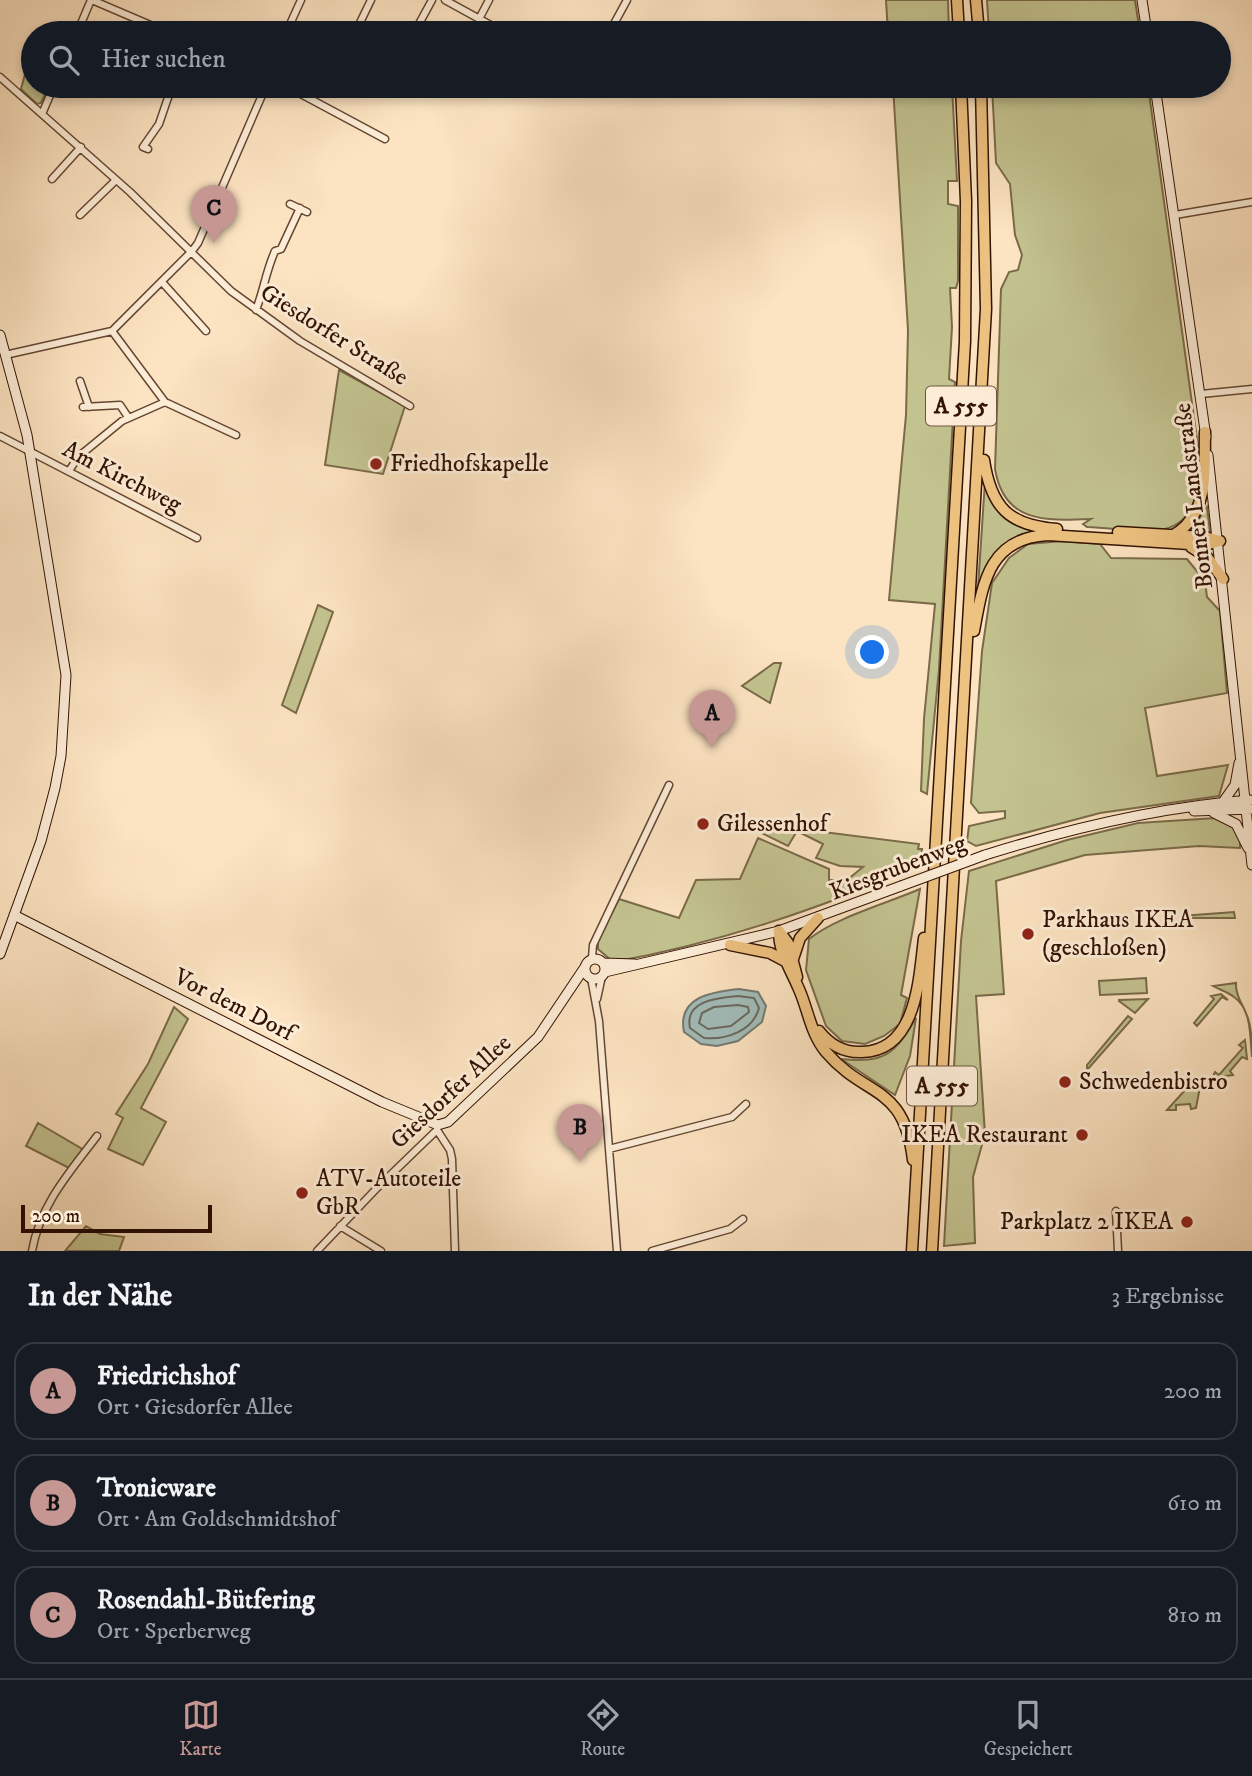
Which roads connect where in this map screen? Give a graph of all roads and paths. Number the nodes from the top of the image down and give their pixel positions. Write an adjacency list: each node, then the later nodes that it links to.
1 (91, 0): 12 (street); 13 (street)
2 (301, 0): 14 (street)
3 (371, 0): 15 (street)
4 (432, 0): 16 (street)
5 (445, 0): 11 (street)
6 (489, 0): 11 (street)
7 (627, 0): 18 (street)
8 (957, 0): 19 (highway)
9 (976, 0): 20 (highway)
10 (1142, 0): 21 (street)
11 (479, 19): 17 (street)
12 (82, 21)
13 (141, 21)
14 (291, 21)
15 (361, 21)
16 (421, 21)
17 (483, 21)
18 (616, 21)
19 (958, 21)
20 (978, 21)
21 (1145, 21)
22 (0, 77): 23 (street, Giesdorfer Straße)
23 (21, 96)
24 (23, 98): 32 (street, Giesdorfer Straße)
25 (48, 98): 32 (street)
26 (168, 98): 35 (street)
27 (261, 98): 44 (street)
28 (308, 98): 33 (street)
29 (962, 98): 78 (highway, A 555)
30 (981, 98): 60 (highway, A 555)
31 (1157, 98): 43 (street, Bonner Landstraße)
32 (41, 114): 34 (street, Giesdorfer Straße)
33 (385, 139)
34 (81, 147): 36 (street); 37 (street, Giesdorfer Straße)
35 (148, 149)
36 (52, 178)
37 (116, 180): 42 (street); 44 (street, Giesdorfer Straße)
38 (1252, 202): 43 (street)
39 (290, 204): 40 (street)
40 (300, 208): 41 (street); 46 (street)
41 (307, 212)
42 (80, 215)
43 (1175, 215): 53 (street, Bonner Landstraße)
44 (192, 251): 45 (street); 46 (street, Giesdorfer Straße)
45 (162, 282): 47 (street); 48 (street)
46 (256, 310): 55 (street, Giesdorfer Straße)
47 (113, 331): 50 (street); 54 (street)
48 (206, 331)
49 (0, 335): 50 (street)
50 (5, 355): 61 (street)
51 (80, 381): 56 (street)
52 (1252, 389): 53 (street)
53 (1201, 394): 57 (street, Bonner Landstraße)
54 (165, 402): 56 (street); 58 (street)
55 (410, 406)
56 (128, 417): 62 (street)
57 (1205, 432): 63 (highway); 65 (street, Bonner Landstraße)
58 (236, 435)
59 (0, 436): 61 (street, Am Kirchweg)
60 (980, 436): 63 (highway); 68 (highway, A 555)
61 (30, 452): 62 (street, Am Kirchweg); 79 (street)
62 (69, 471): 64 (street, Am Kirchweg)
63 (1172, 536): 65 (highway)
64 (197, 538)
65 (1220, 541): 66 (highway); 67 (street, Bonner Landstraße)
66 (1181, 545): 67 (highway); 68 (highway)
67 (1223, 579): 69 (street, Bonner Landstraße)
68 (966, 686): 108 (highway, A 555)
69 (1241, 755): 70 (street, Bonner Landstraße); 72 (street)
70 (1248, 782): 73 (street, Bonner Landstraße)
71 (669, 785): 84 (street)
72 (1223, 802): 73 (street, Kiesgrubenweg); 74 (street, Kiesgrubenweg)
73 (1249, 805): 75 (street, Kiesgrubenweg); 76 (street, Bonner Landstraße)
74 (1174, 811): 75 (street, Kiesgrubenweg); 80 (street, Kiesgrubenweg, bridge)
75 (1208, 811): 76 (street)
76 (1251, 855): 77 (street, Bonner Landstraße)
77 (1252, 865)
78 (933, 897): 91 (highway); 96 (highway, A 555)
79 (14, 915): 83 (street); 93 (street, Vor dem Dorf)
80 (818, 918): 81 (street, Kiesgrubenweg); 85 (highway)
81 (779, 931): 82 (street, Kiesgrubenweg); 85 (highway)
82 (730, 945): 85 (highway); 87 (street, Kiesgrubenweg)
83 (0, 954)
84 (592, 958): 86 (street, Giesdorfer Allee); 87 (street)
85 (789, 960): 91 (highway)
86 (585, 967): 88 (street); 89 (street, Giesdorfer Allee)
87 (604, 971): 88 (street, Kiesgrubenweg); 90 (street)
88 (590, 977): 89 (street); 90 (street)
89 (572, 985): 93 (street, Giesdorfer Allee)
90 (597, 999): 95 (street)
91 (808, 1015): 96 (highway)
92 (746, 1104): 95 (street)
93 (438, 1128): 99 (street, Giesdorfer Allee); 104 (street)
94 (97, 1136): 101 (street)
95 (609, 1149): 105 (street)
96 (916, 1191): 107 (highway, A 555)
97 (1116, 1213): 100 (street)
98 (743, 1219): 106 (street)
99 (340, 1226): 102 (street, Giesdorfer Allee); 103 (street)
100 (1118, 1250)
101 (32, 1251)
102 (317, 1251)
103 (381, 1251)
104 (455, 1251)
105 (617, 1251)
106 (652, 1251)
107 (912, 1251)
108 (932, 1251)

